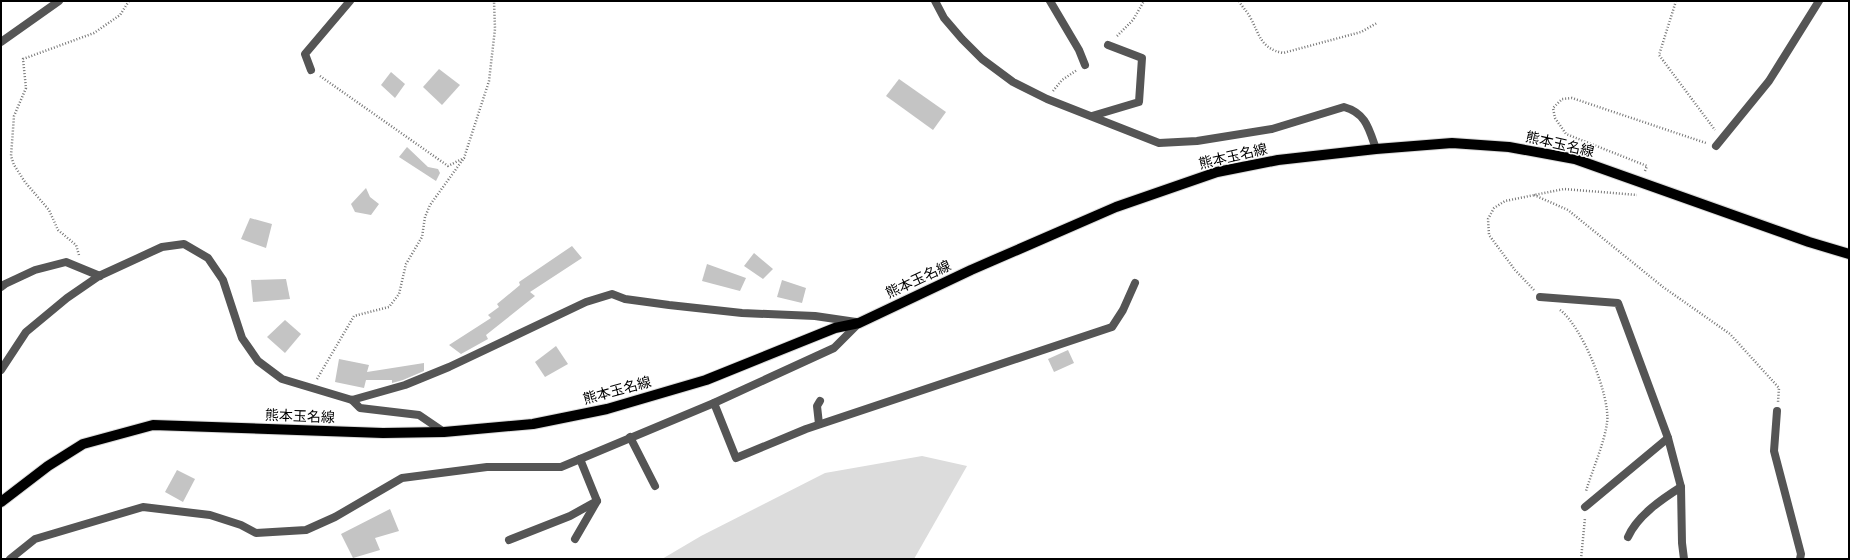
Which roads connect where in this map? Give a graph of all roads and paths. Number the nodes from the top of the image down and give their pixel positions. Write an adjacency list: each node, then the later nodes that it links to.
1 (59, 1): 11 (street)
2 (129, 1): 22 (path)
3 (350, 1): 14 (street)
4 (494, 1): 18 (path)
5 (934, 1): 15 (street)
6 (1050, 1): 13 (street)
7 (1240, 1): 10 (path)
8 (1676, 1): 16 (path)
9 (1819, 1): 16 (street)
10 (1377, 23)
11 (1, 42)
12 (1108, 45): 15 (street)
13 (1084, 65)
14 (311, 70): 18 (path)
15 (1092, 116): 17 (street)
16 (1716, 146): 19 (path)
17 (1376, 149): 19 (main road, 熊本玉名線); 28 (main road, 熊本玉名線)
18 (464, 158): 30 (path)
19 (1642, 181): 20 (path); 21 (main road, 熊本玉名線)
20 (1534, 195): 26 (path); 34 (path)
21 (1849, 254)
22 (83, 269): 23 (street); 25 (street)
23 (100, 276): 29 (street); 30 (street)
24 (1135, 283): 35 (street)
25 (1, 287)
26 (1540, 297): 38 (street)
27 (1558, 309): 44 (path)
28 (859, 323): 31 (street); 33 (street); 36 (main road, 熊本玉名線)
29 (1, 370)
30 (312, 389): 31 (street)
31 (352, 400): 36 (street)
32 (820, 401): 35 (street)
33 (714, 403): 35 (street); 37 (street)
34 (1777, 411): 51 (street)
35 (819, 424)
36 (444, 432): 42 (main road, 熊本玉名線)
37 (630, 437): 39 (street); 40 (street)
38 (1668, 438): 41 (street); 44 (street)
39 (580, 459): 43 (street); 48 (street)
40 (656, 486)
41 (1680, 486): 45 (street); 50 (street)
42 (1, 502)
43 (597, 502): 46 (street); 47 (street)
44 (1585, 507): 49 (path)
45 (1628, 537)
46 (575, 538)
47 (509, 540)
48 (10, 559)
49 (1581, 559)
50 (1684, 559)
51 (1800, 559)

